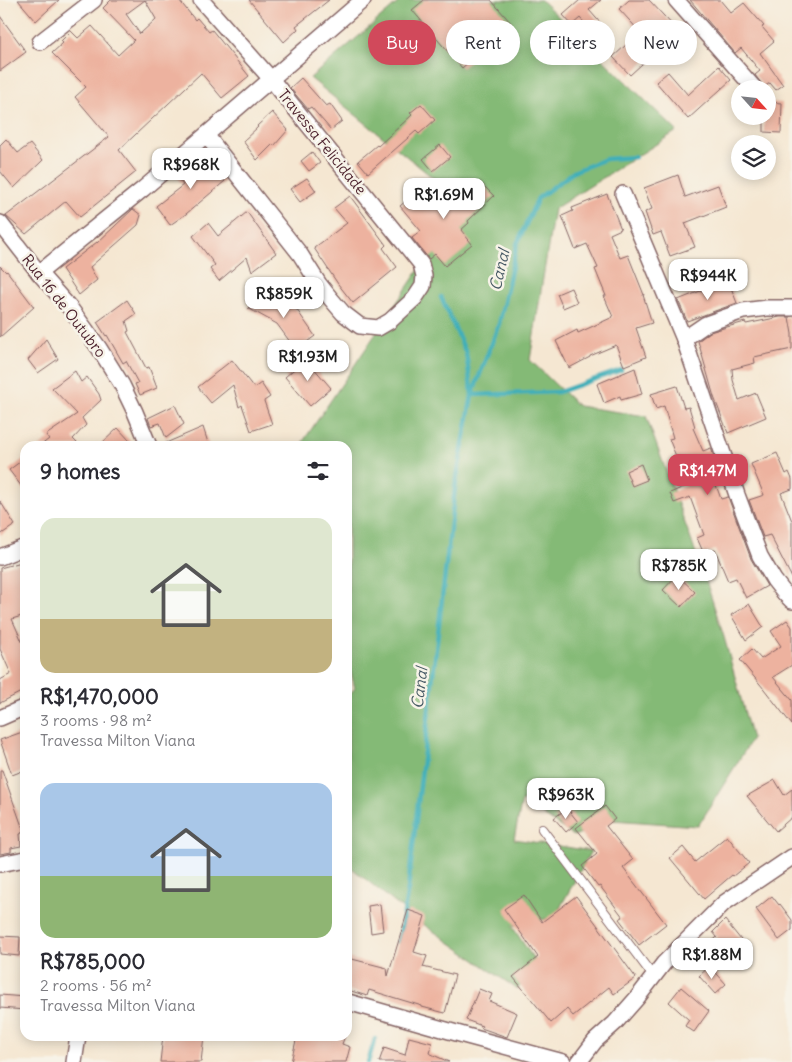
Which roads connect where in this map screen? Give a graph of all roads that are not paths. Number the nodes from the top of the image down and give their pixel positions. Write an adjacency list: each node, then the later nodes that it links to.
1 (94, 0): 5 (street)
2 (201, 0): 6 (street, Travessa Felicidade)
3 (363, 0): 6 (street)
4 (676, 0): 7 (street)
5 (40, 42)
6 (271, 79): 8 (street); 8 (street, Travessa Felicidade)
7 (747, 80)
8 (206, 135): 11 (street)
9 (623, 194): 13 (street)
10 (0, 223): 11 (street, Rua 16 de Outubro)
11 (39, 273): 14 (street, Rua 16 de Outubro)
12 (792, 308): 13 (street)
13 (684, 339): 17 (street)
14 (147, 441)
15 (20, 549): 16 (street)
16 (0, 557)
17 (792, 601)
18 (20, 709): 19 (street)
19 (0, 718)
20 (542, 828): 24 (lane)
21 (792, 857): 24 (street)
22 (20, 860): 23 (street)
23 (0, 864)
24 (654, 976): 29 (street)
25 (352, 1003): 28 (street)
26 (77, 1041): 27 (street)
27 (74, 1062)
28 (563, 1062)
29 (579, 1062)

